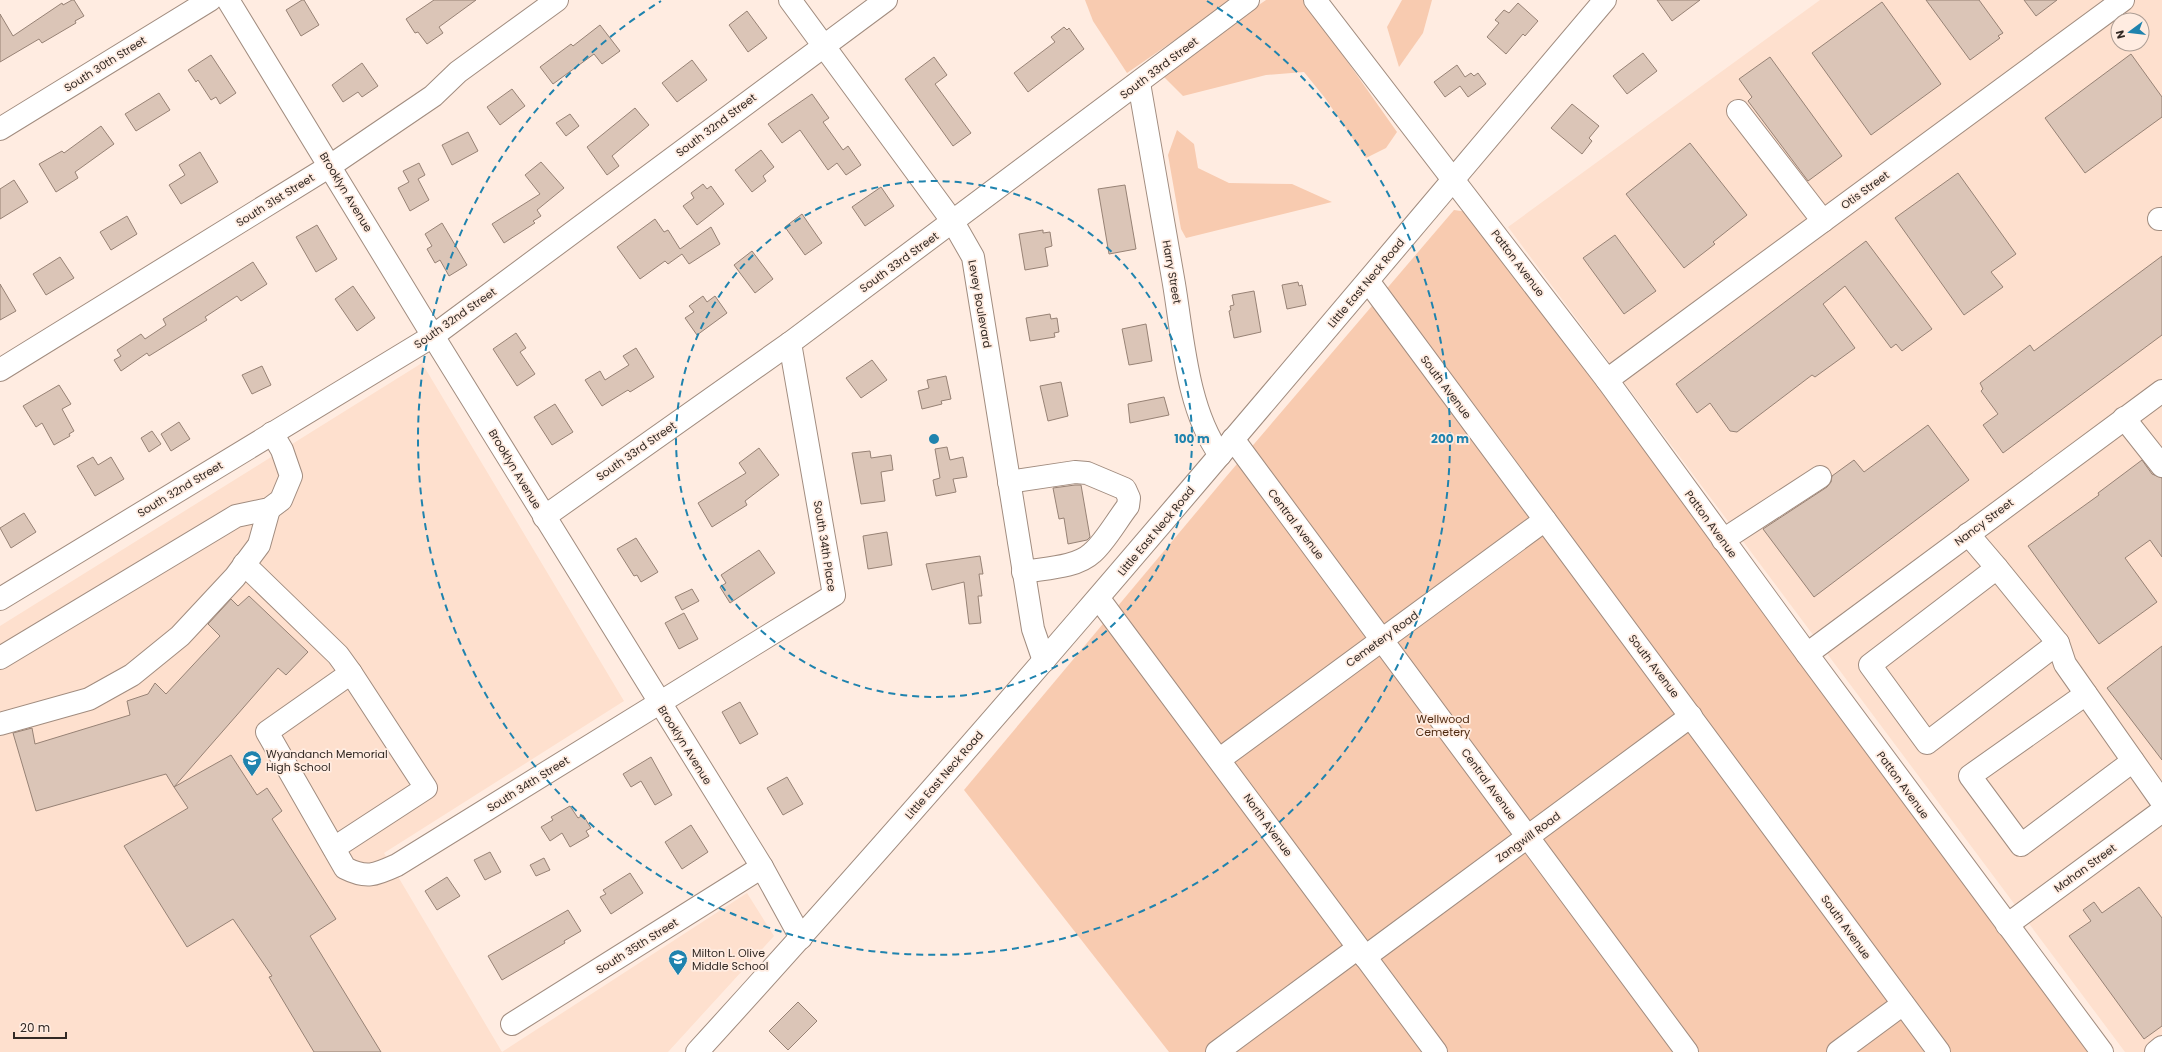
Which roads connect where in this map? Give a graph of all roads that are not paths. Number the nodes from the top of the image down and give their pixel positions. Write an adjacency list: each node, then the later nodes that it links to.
1 (210, 0): 13 (street, South 30th Street)
2 (228, 0): 14 (street, Brooklyn Avenue)
3 (557, 0): 14 (street, South 31st Street)
4 (790, 0): 10 (street, Levey Boulevard)
5 (886, 0): 10 (street, South 32nd Street)
6 (1248, 0): 11 (street, South 33rd Street)
7 (1315, 0): 15 (street, Patton Avenue)
8 (1605, 0): 15 (street, Little East Neck Road)
9 (2122, 0): 16 (street, Otis Street)
10 (823, 46): 17 (street, Levey Boulevard); 19 (street, South 32nd Street)
11 (1139, 83): 17 (street, South 33rd Street); 26 (street, Harry Street)
12 (1738, 111): 16 (street)
13 (0, 129)
14 (330, 166): 19 (street, Brooklyn Avenue); 21 (street, South 31st Street)
15 (1454, 179): 18 (street, Little East Neck Road); 22 (street, Patton Avenue)
16 (1823, 221): 22 (street, Otis Street)
17 (953, 222): 20 (street, South 33rd Street); 29 (street, Levey Boulevard)
18 (1368, 281): 26 (street, Little East Neck Road); 32 (street, South Avenue)
19 (433, 336): 25 (street, South 32nd Street); 31 (street, Brooklyn Avenue)
20 (790, 343): 31 (street, South 33rd Street); 47 (street, South 34th Place)
21 (0, 370)
22 (1607, 380): 34 (street, Patton Avenue)
23 (2162, 391): 24 (street, Nancy Street)
24 (2124, 418): 27 (street); 33 (street, Nancy Street)
25 (272, 433): 30 (street); 38 (street, South 32nd Street)
26 (1227, 447): 39 (street, Little East Neck Road); 40 (street, Central Avenue)
27 (2162, 466)
28 (1820, 477): 34 (street)
29 (1009, 482): 37 (street, Levey Boulevard); 37 (street)
30 (269, 509): 35 (street); 43 (street)
31 (544, 517): 47 (street, Brooklyn Avenue)
32 (1545, 520): 40 (street, Cemetery Road); 48 (street, South Avenue)
33 (1968, 534): 36 (street); 42 (street, Nancy Street)
34 (1724, 540): 42 (street, Patton Avenue)
35 (244, 564): 45 (street); 49 (street)
36 (1997, 568): 41 (street); 41 (street)
37 (1024, 572): 44 (street, Levey Boulevard)
38 (0, 599)
39 (1099, 599): 44 (street, Little East Neck Road); 50 (street, North Avenue)
40 (1382, 639): 50 (street, Cemetery Road); 54 (street, Central Avenue)
41 (2058, 643): 46 (street)
42 (1807, 654): 57 (street, Patton Avenue)
43 (0, 658)
44 (1044, 661): 58 (street, Little East Neck Road)
45 (351, 673): 55 (street, South 34th Street); 55 (street)
46 (2086, 694): 51 (street); 51 (street)
47 (659, 703): 55 (street, South 34th Street); 56 (street, Brooklyn Avenue)
48 (1691, 716): 54 (street, Zangwill Road); 60 (street, South Avenue)
49 (0, 724)
50 (1220, 760): 59 (street, North Avenue)
51 (2133, 761): 52 (street)
52 (2162, 802)
53 (2162, 811): 57 (street, Mahan Street)
54 (1528, 837): 59 (street, Zangwill Road); 66 (street, Central Avenue)
55 (334, 848)
56 (762, 867): 58 (street, Brooklyn Avenue); 61 (street, South 35th Street)
57 (2007, 925): 69 (street, Patton Avenue)
58 (801, 938): 63 (street, Little East Neck Road)
59 (1362, 952): 64 (street, Zangwill Road); 65 (street, North Avenue)
60 (1903, 1004): 67 (street); 68 (street, South Avenue)
61 (512, 1024)
62 (2162, 1047): 70 (street)
63 (697, 1052)
64 (1217, 1052)
65 (1436, 1052)
66 (1687, 1052)
67 (1838, 1052)
68 (1939, 1052)
69 (2102, 1052)
70 (2156, 1052)

